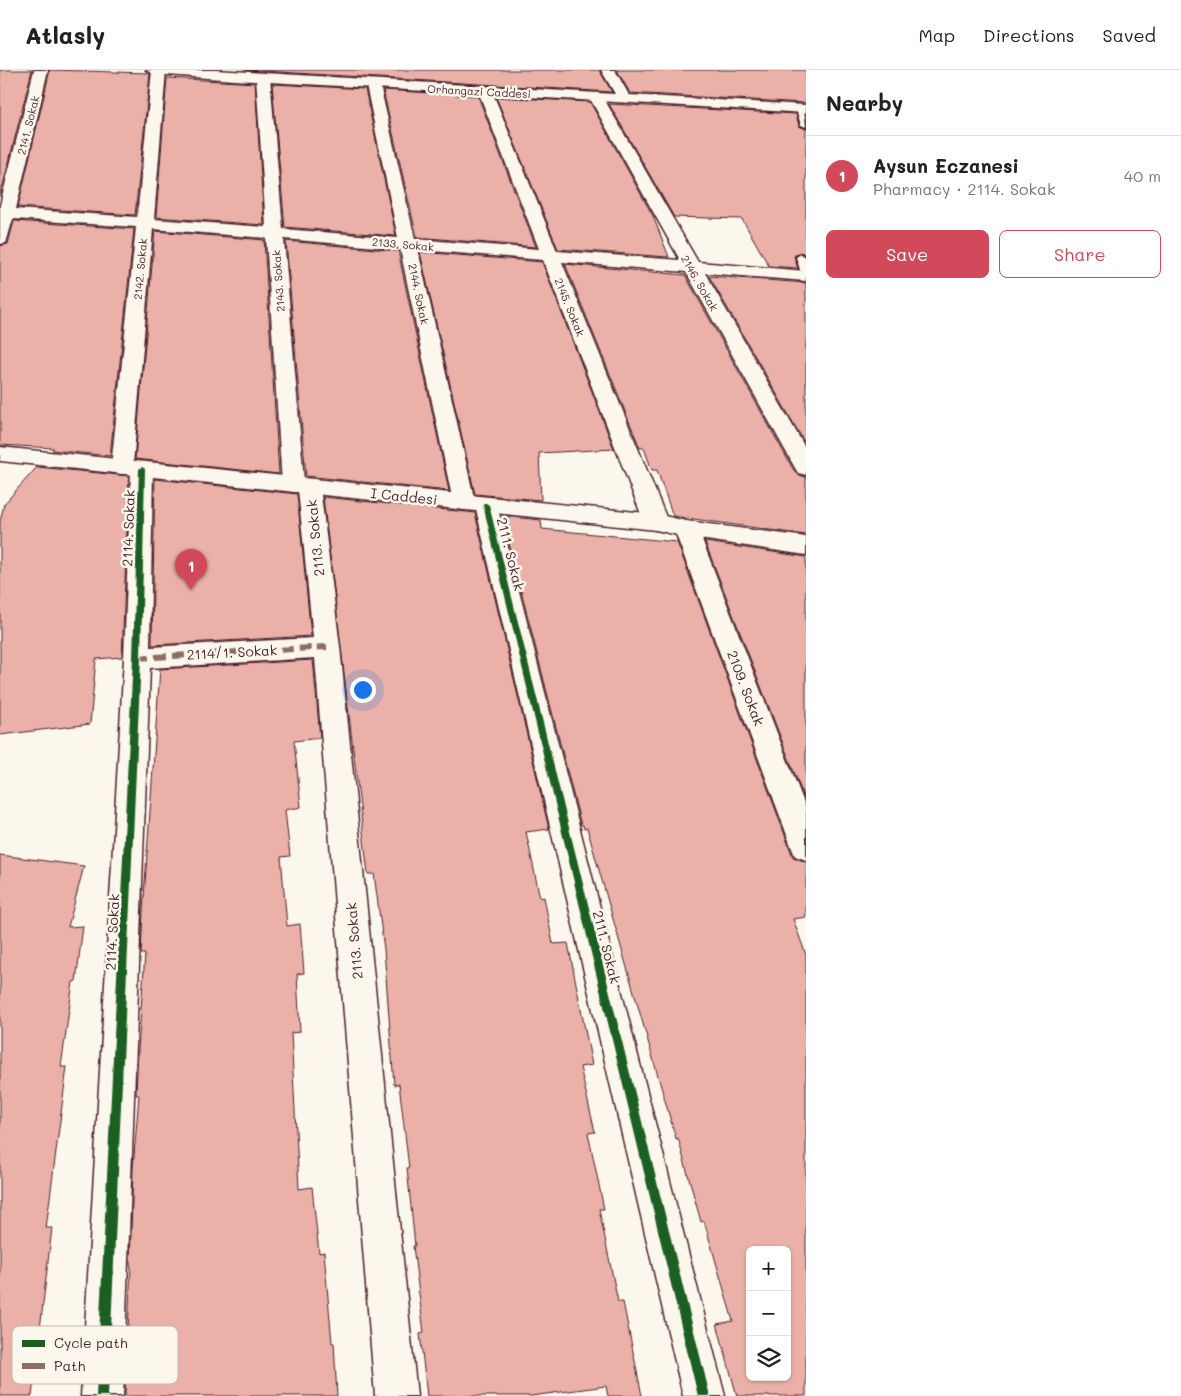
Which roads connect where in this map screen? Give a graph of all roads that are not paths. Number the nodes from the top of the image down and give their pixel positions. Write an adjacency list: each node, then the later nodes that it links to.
1 (41, 70): 14 (street, 2141. Sokak)
2 (153, 70): 3 (street, Orhangazi Caddesi)
3 (159, 70): 6 (street, Orhangazi Caddesi); 15 (street, 2142. Sokak)
4 (392, 70): 8 (street)
5 (608, 70): 11 (street)
6 (181, 71): 7 (street, Orhangazi Caddesi)
7 (263, 78): 8 (street, Orhangazi Caddesi); 16 (street, 2143. Sokak)
8 (380, 86): 9 (street, Orhangazi Caddesi); 18 (street, 2144. Sokak)
9 (485, 91): 10 (street, Orhangazi Caddesi); 19 (street, 2145. Sokak)
10 (596, 96): 11 (street, Orhangazi Caddesi); 21 (street, 2146. Sokak)
11 (624, 98): 12 (street, Orhangazi Caddesi)
12 (803, 109): 13 (lane)
13 (805, 125)
14 (3, 214): 15 (street, 2133. Sokak); 17 (street, 2141. Sokak)
15 (145, 223): 16 (street, 2133. Sokak); 25 (street, 2142. Sokak)
16 (274, 233): 18 (street, 2133. Sokak); 27 (street, 2143. Sokak)
17 (0, 239)
18 (408, 244): 19 (street, 2133. Sokak); 28 (street, 2144. Sokak)
19 (550, 256): 21 (street, 2133. Sokak); 29 (street, 2145. Sokak)
20 (801, 257): 22 (lane)
21 (691, 267): 23 (street, 2133. Sokak); 26 (street, 2146. Sokak)
22 (806, 272)
23 (806, 276)
24 (0, 454): 25 (street, I Caddesi)
25 (132, 468): 27 (street, I Caddesi); 33 (street, 2114. Sokak)
26 (806, 468)
27 (301, 486): 28 (street, I Caddesi); 32 (street, 2113. Sokak)
28 (475, 504): 29 (street, I Caddesi); 37 (street, 2111. Sokak)
29 (656, 522): 30 (street, I Caddesi)
30 (686, 529): 31 (street, I Caddesi); 34 (street, 2109. Sokak)
31 (806, 546)
32 (327, 647): 33 (street, 2114/1. Sokak); 36 (street, 2113. Sokak)
33 (137, 658): 35 (street, 2114. Sokak)
34 (806, 846)
35 (105, 1326)
36 (396, 1396)
37 (704, 1396)

